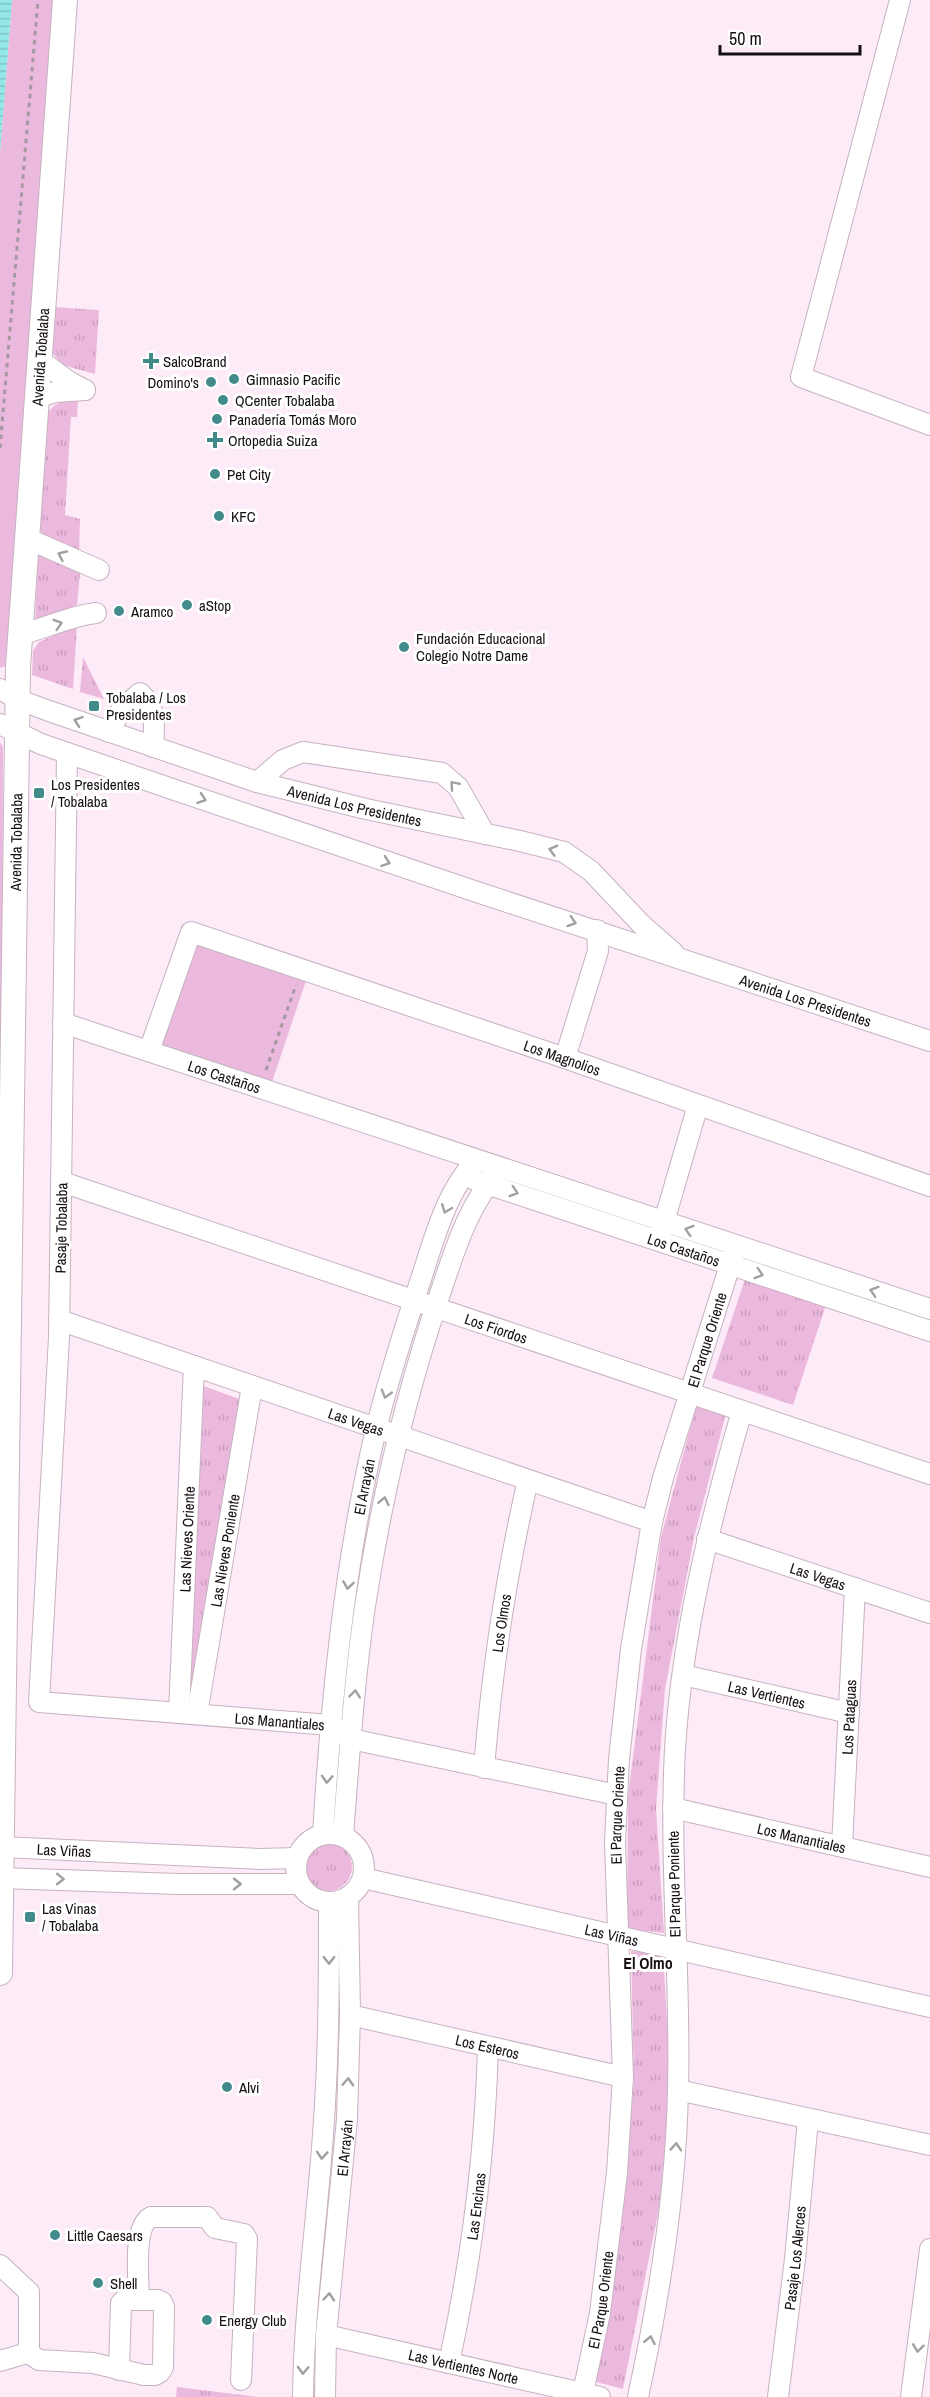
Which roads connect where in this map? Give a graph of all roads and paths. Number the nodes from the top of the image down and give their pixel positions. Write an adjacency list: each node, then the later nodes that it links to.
1 (38, 0): 7 (path)
2 (65, 0): 4 (main road, Avenida Tobalaba)
3 (900, 0): 6 (street)
4 (40, 360): 5 (main road, Avenida Tobalaba); 5 (street)
5 (37, 398): 8 (main road, Avenida Tobalaba)
6 (930, 425)
7 (0, 448)
8 (26, 538): 9 (street, one-way to 8); 11 (main road, Avenida Tobalaba)
9 (99, 570)
10 (96, 613): 11 (street, one-way to 10)
11 (19, 635): 12 (main road, Avenida Tobalaba)
12 (9, 694): 13 (main road, Avenida Tobalaba); 14 (street, Avenida Los Presidentes, one-way to 12)
13 (8, 729): 16 (street, Avenida Los Presidentes); 72 (main road, Avenida Tobalaba)
14 (109, 732): 15 (street, Avenida Los Presidentes); 15 (street)
15 (144, 745): 17 (street, Avenida Los Presidentes); 18 (street)
16 (67, 753): 18 (street, Avenida Los Presidentes); 26 (street, Pasaje Tobalaba)
17 (186, 759): 19 (street, Avenida Los Presidentes); 20 (street)
18 (115, 769): 20 (street, Avenida Los Presidentes)
19 (257, 782): 21 (street, Avenida Los Presidentes); 21 (street, one-way to 19)
20 (175, 790): 23 (street, Avenida Los Presidentes, one-way to 23)
21 (485, 834): 22 (street, Avenida Los Presidentes, one-way to 21)
22 (616, 896): 23 (street); 24 (street, Avenida Los Presidentes)
23 (597, 930): 24 (street, Avenida Los Presidentes); 29 (street)
24 (682, 959): 27 (street, Avenida Los Presidentes)
25 (302, 970): 28 (street, Los Magnolios); 29 (street, Los Magnolios); 30 (path)
26 (63, 1023): 28 (street, Los Castaños); 36 (street, Pasaje Tobalaba)
27 (930, 1041)
28 (149, 1052): 30 (street, Los Castaños)
29 (565, 1058): 31 (street, Los Magnolios)
30 (260, 1088): 32 (street, Los Castaños)
31 (698, 1105): 38 (street, Los Magnolios); 39 (street)
32 (453, 1152): 33 (street, Los Castaños); 35 (street)
33 (476, 1160): 34 (street, Los Castaños); 35 (street, El Arrayán)
34 (501, 1168): 37 (street, El Arrayán); 39 (street, Los Castaños)
35 (463, 1175): 37 (street, Los Castaños); 41 (street, El Arrayán, one-way to 41)
36 (62, 1182): 41 (street, Los Fiordos); 44 (street, Pasaje Tobalaba)
37 (487, 1184): 39 (street, Los Castaños, one-way to 39); 42 (street, El Arrayán)
38 (930, 1186)
39 (661, 1231): 40 (street, Los Castaños)
40 (734, 1255): 43 (street, Los Castaños, one-way to 40); 45 (street, Los Castaños, one-way to 45); 48 (street, El Parque Oriente)
41 (414, 1300): 42 (street, Los Fiordos); 50 (street, El Arrayán, one-way to 50)
42 (435, 1308): 48 (street, Los Fiordos); 51 (street, El Arrayán)
43 (930, 1310)
44 (59, 1320): 46 (street, Las Vegas); 59 (street, Pasaje Tobalaba)
45 (930, 1331)
46 (194, 1366): 47 (street, Las Vegas); 60 (street, Las Nieves Oriente)
47 (252, 1386): 50 (street, Las Vegas); 60 (street, Las Nieves Poniente)
48 (688, 1393): 49 (street, Los Fiordos); 54 (street, El Parque Oriente)
49 (742, 1411): 52 (street, Los Fiordos); 55 (street, El Parque Poniente)
50 (377, 1428): 51 (street, Las Vegas); 62 (street, El Arrayán, one-way to 62)
51 (399, 1436): 53 (street, Las Vegas); 63 (street, El Arrayán, one-way to 51)
52 (930, 1474)
53 (528, 1480): 54 (street, Las Vegas); 64 (street, Los Olmos)
54 (652, 1522): 65 (street, El Parque Oriente)
55 (707, 1539): 56 (street, Las Vegas); 58 (street, El Parque Poniente)
56 (855, 1588): 57 (street, Las Vegas); 61 (street, Los Pataguas)
57 (930, 1613)
58 (683, 1675): 61 (street, Las Vertientes); 66 (street, El Parque Poniente)
59 (39, 1702): 60 (street, Los Manantiales)
60 (188, 1713): 62 (street, Los Manantiales)
61 (849, 1713): 69 (street, Los Pataguas)
62 (331, 1725): 63 (street, Los Manantiales); 67 (street, El Arrayán, one-way to 67)
63 (351, 1739): 64 (street, Los Manantiales); 68 (street, El Arrayán)
64 (484, 1768): 65 (street, Los Manantiales)
65 (617, 1796): 79 (street, El Parque Oriente)
66 (673, 1808): 69 (street, Los Manantiales); 80 (street, El Parque Poniente)
67 (323, 1834): 68 (street); 71 (street)
68 (343, 1836): 74 (street)
69 (842, 1846): 73 (street, Los Manantiales)
70 (124, 1854): 71 (street, Las Viñas); 72 (street, Las Viñas); 75 (street)
71 (297, 1858): 76 (street)
72 (1, 1861): 75 (street, Las Viñas, one-way to 75); 81 (main road, Avenida Tobalaba)
73 (930, 1867)
74 (363, 1878): 77 (street); 79 (street, Las Viñas)
75 (123, 1881): 76 (street, Las Viñas, one-way to 76)
76 (300, 1884): 78 (street)
77 (348, 1897): 78 (street); 83 (street, El Arrayán)
78 (328, 1902): 99 (street, El Arrayán, one-way to 99)
79 (618, 1936): 80 (street, Las Viñas); 85 (street, El Parque Oriente)
80 (675, 1949): 82 (street, Las Viñas); 86 (street, El Parque Poniente)
81 (0, 1973)
82 (930, 2007)
83 (350, 2015): 84 (street, Los Esteros); 92 (street, El Arrayán, one-way to 83)
84 (488, 2046): 85 (street, Los Esteros); 95 (street, Las Encinas)
85 (623, 2077): 98 (street, El Parque Oriente)
86 (678, 2090): 87 (street); 101 (street, El Parque Poniente, one-way to 86)
87 (808, 2119): 88 (street); 102 (street, Pasaje Los Alerces)
88 (930, 2145)
89 (930, 2249): 103 (street, one-way to 103)
90 (0, 2265): 93 (street)
91 (139, 2300): 96 (street); 96 (street); 97 (street)
92 (326, 2335): 95 (street, Las Vertientes Norte); 100 (street, El Arrayán)
93 (27, 2352): 94 (street); 96 (street)
94 (0, 2361)
95 (449, 2363): 98 (street, Las Vertientes Norte)
96 (119, 2370)
97 (241, 2380)
98 (588, 2396)
99 (303, 2397)
100 (325, 2397)
101 (638, 2397)
102 (778, 2397)
103 (911, 2397)

